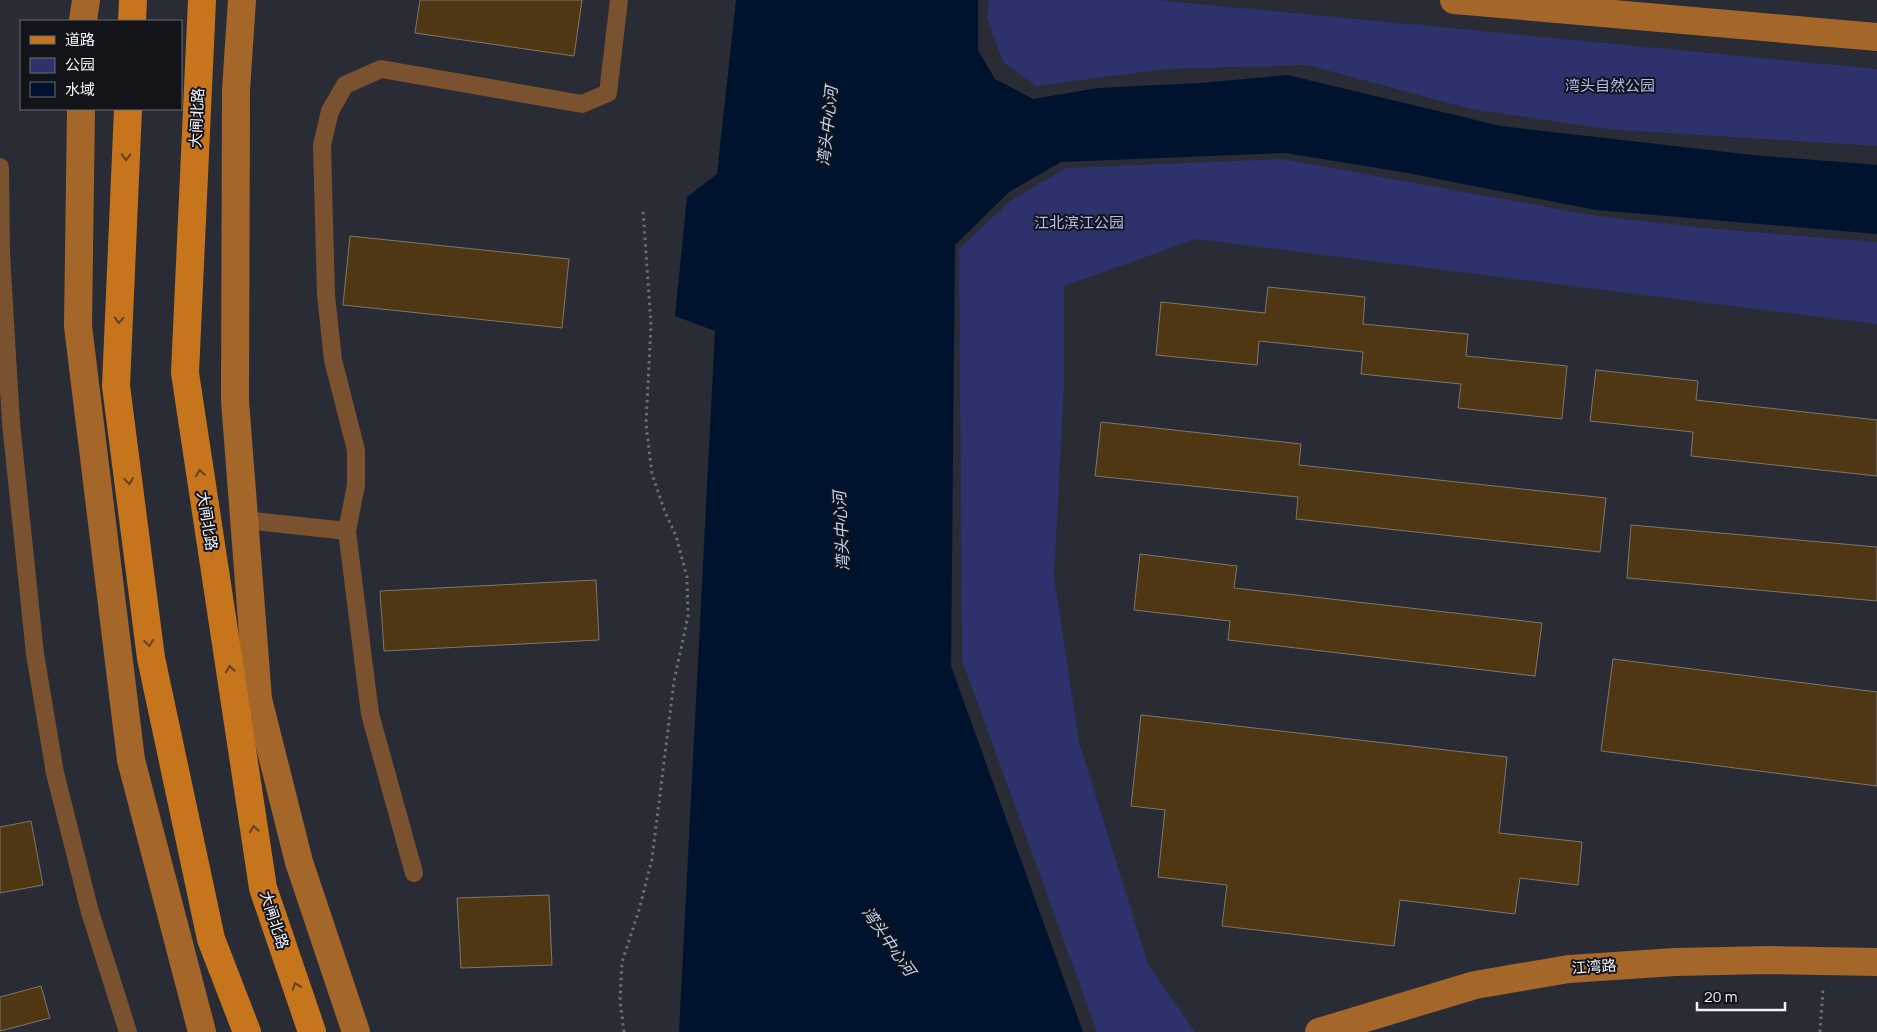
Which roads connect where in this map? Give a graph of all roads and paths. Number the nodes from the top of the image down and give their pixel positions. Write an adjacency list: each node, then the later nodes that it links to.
1 (86, 0): 7 (street)
2 (133, 0): 8 (main road)
3 (202, 0): 22 (main road, 大闸北路, one-way to 3)
4 (242, 0): 14 (street)
5 (619, 0): 15 (lane)
6 (1454, 0): 9 (street)
7 (83, 20)
8 (132, 20)
9 (1877, 37)
10 (81, 110): 20 (street)
11 (128, 110): 21 (main road, one-way to 21)
12 (0, 167): 19 (lane)
13 (643, 210): 24 (path)
14 (244, 520): 15 (lane); 23 (street)
15 (347, 531): 16 (lane)
16 (414, 873)
17 (1825, 961): 18 (street, 江湾路); 25 (street, 江湾路); 26 (path)
18 (1877, 962)
19 (128, 1032)
20 (202, 1032)
21 (247, 1032)
22 (312, 1032)
23 (356, 1032)
24 (624, 1032)
25 (1319, 1032)
26 (1820, 1032)

